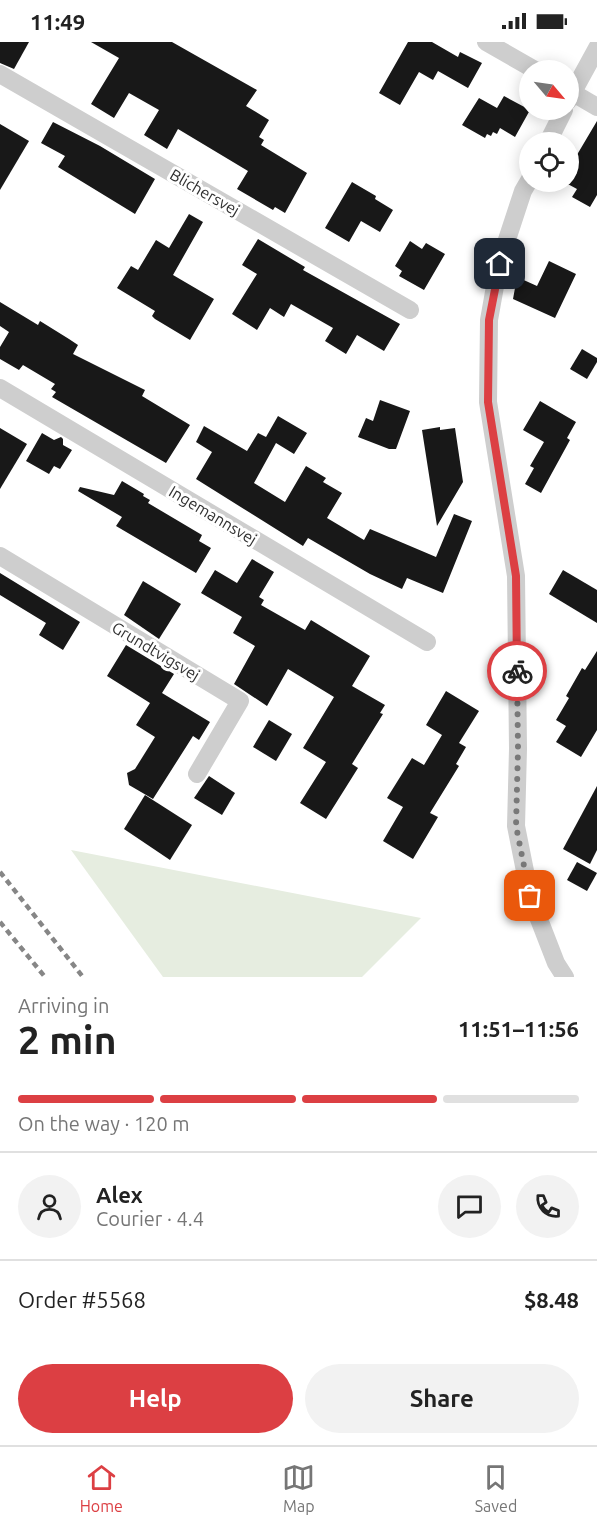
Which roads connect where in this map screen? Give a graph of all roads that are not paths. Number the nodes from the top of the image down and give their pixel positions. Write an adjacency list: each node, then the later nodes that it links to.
1 (486, 42): 3 (street)
2 (597, 48): 5 (street)
3 (519, 61)
4 (0, 74): 9 (street, Blichersvej)
5 (579, 79)
6 (579, 98): 7 (street)
7 (597, 106)
8 (523, 192): 14 (street)
9 (410, 310)
10 (0, 388): 12 (street, Ingemannsvej)
11 (0, 556): 13 (street, Grundtvigsvej)
12 (427, 642)
13 (196, 774)
14 (565, 977)

